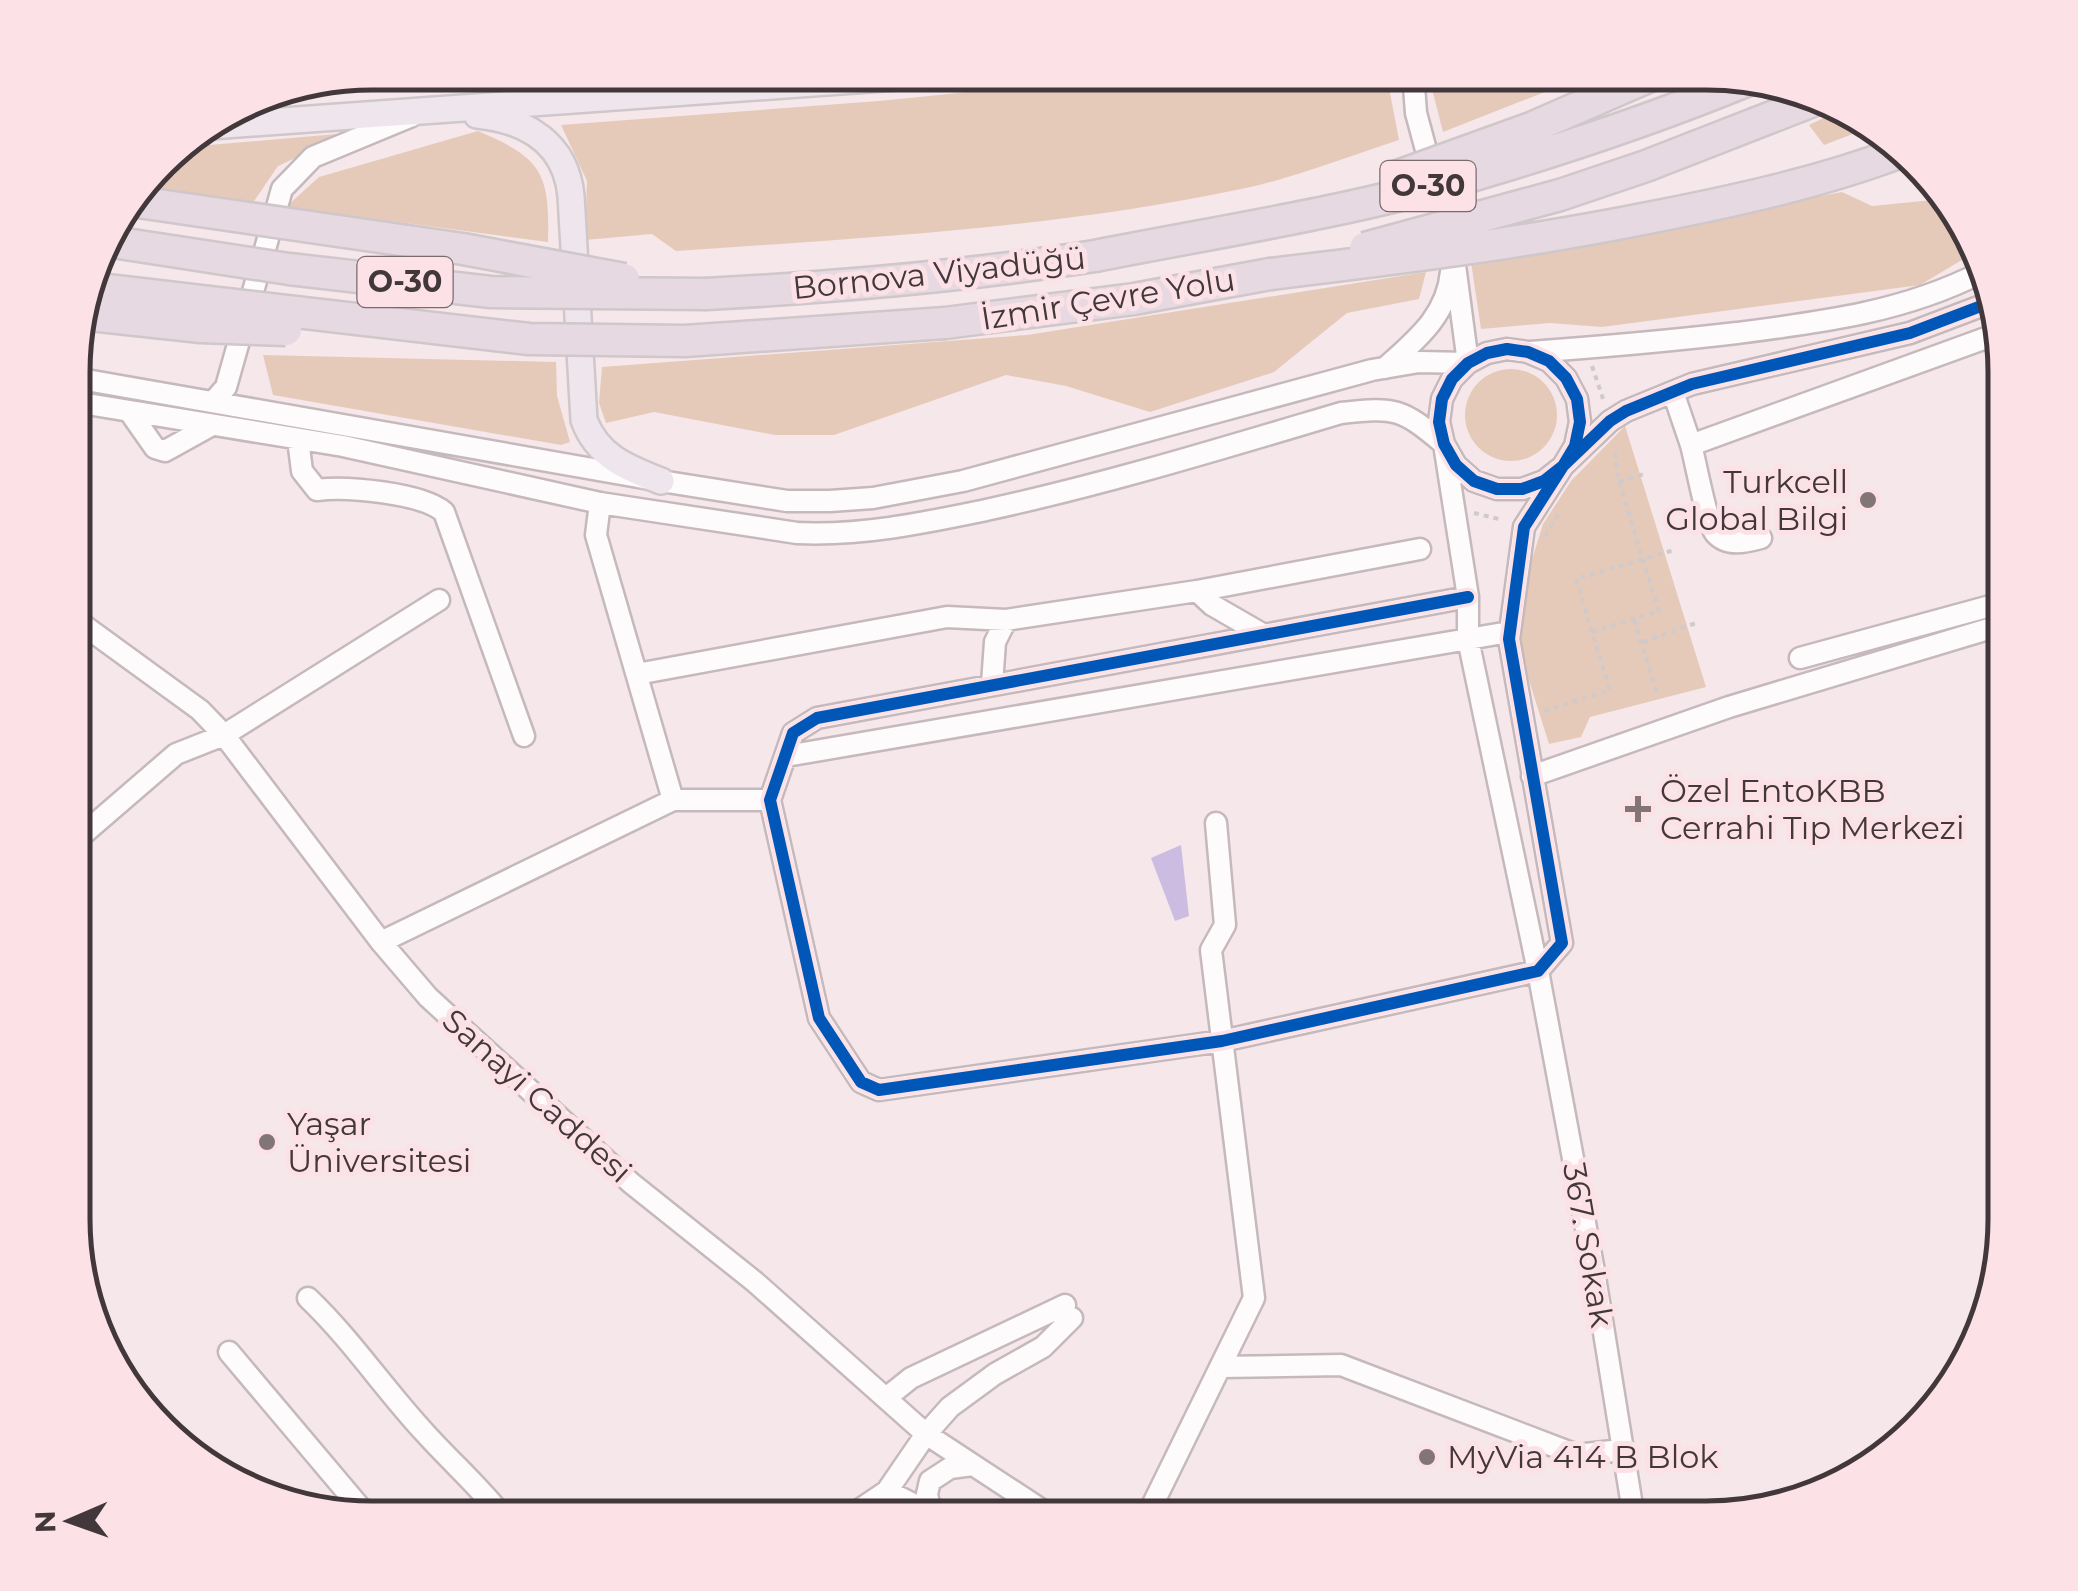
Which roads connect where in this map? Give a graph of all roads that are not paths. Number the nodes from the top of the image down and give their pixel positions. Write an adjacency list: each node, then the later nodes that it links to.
1 (708, 90): 6 (main road)
2 (1415, 91): 12 (street)
3 (1616, 91): 10 (highway, bridge)
4 (1722, 91): 10 (highway, Bornova Viyadüğü / O-30, bridge)
5 (1799, 106): 13 (highway, O-30, bridge)
6 (427, 110): 7 (main road); 27 (street); 35 (main road)
7 (239, 124)
8 (1887, 156): 13 (highway, bridge)
9 (147, 203): 16 (highway, bridge)
10 (1266, 223): 16 (highway, Bornova Viyadüğü / O-30, bridge)
11 (121, 243): 16 (highway, Bornova Viyadüğü / O-30, bridge)
12 (1453, 250): 23 (street); 24 (street)
13 (1270, 274): 19 (highway, İzmir Çevre Yolu / O-30)
14 (1971, 277): 22 (street)
15 (103, 289): 21 (highway, Bornova Viyadüğü / O-30, bridge)
16 (706, 294)
17 (1980, 307): 26 (street)
18 (96, 316): 21 (highway, O-30, bridge)
19 (945, 324): 21 (highway, Bornova Viyadüğü / O-30, bridge)
20 (1985, 338): 33 (street)
21 (529, 339)
22 (1528, 352): 23 (street); 34 (street)
23 (1468, 363): 24 (street); 32 (street)
24 (1384, 368): 35 (street)
25 (90, 381): 27 (street)
26 (1673, 392): 33 (street); 34 (street)
27 (213, 402): 35 (street)
28 (90, 405): 29 (street)
29 (129, 411): 30 (street); 30 (street)
30 (212, 425): 31 (street)
31 (298, 439): 36 (street); 53 (street)
32 (1444, 444): 34 (street); 36 (street); 40 (street, 367. Sokak)
33 (1691, 446): 37 (street)
34 (1563, 466): 46 (street)
35 (662, 480)
36 (600, 503): 50 (street)
37 (1761, 538)
38 (1420, 550): 39 (street)
39 (1197, 591): 43 (street); 47 (street)
40 (1468, 598): 47 (street); 48 (street, 367. Sokak)
41 (439, 600): 52 (street)
42 (1988, 607): 49 (street)
43 (1006, 620): 50 (street); 51 (street)
44 (1988, 629): 55 (street)
45 (90, 631): 52 (street, Sanayi Caddesi)
46 (1509, 632): 48 (street); 55 (street)
47 (1264, 635): 51 (street)
48 (1468, 640): 54 (street); 61 (street, 367. Sokak)
49 (1800, 658)
50 (637, 674): 56 (street)
51 (992, 684): 54 (street)
52 (224, 735): 59 (street); 60 (street, Sanayi Caddesi)
53 (524, 736)
54 (786, 756): 57 (street)
55 (1532, 776): 61 (street)
56 (673, 800): 57 (street); 60 (street)
57 (770, 800): 62 (street)
58 (1216, 823): 62 (street)
59 (91, 828)
60 (381, 942): 66 (street, Sanayi Caddesi)
61 (1538, 971): 62 (street); 68 (street, 367. Sokak)
62 (1222, 1041): 65 (street)
63 (308, 1298): 72 (street)
64 (229, 1352): 71 (street)
65 (1220, 1367): 68 (street); 77 (street)
66 (886, 1398): 67 (street, Sanayi Caddesi); 67 (street)
67 (926, 1434): 69 (street, Sanayi Caddesi); 70 (street)
68 (1621, 1450): 78 (street, 367. Sokak)
69 (973, 1465): 75 (street); 76 (street, Sanayi Caddesi)
70 (887, 1491): 73 (street); 74 (street)
71 (354, 1500)
72 (490, 1500)
73 (873, 1500)
74 (905, 1500)
75 (930, 1500)
76 (1027, 1500)
77 (1155, 1501)
78 (1631, 1501)

